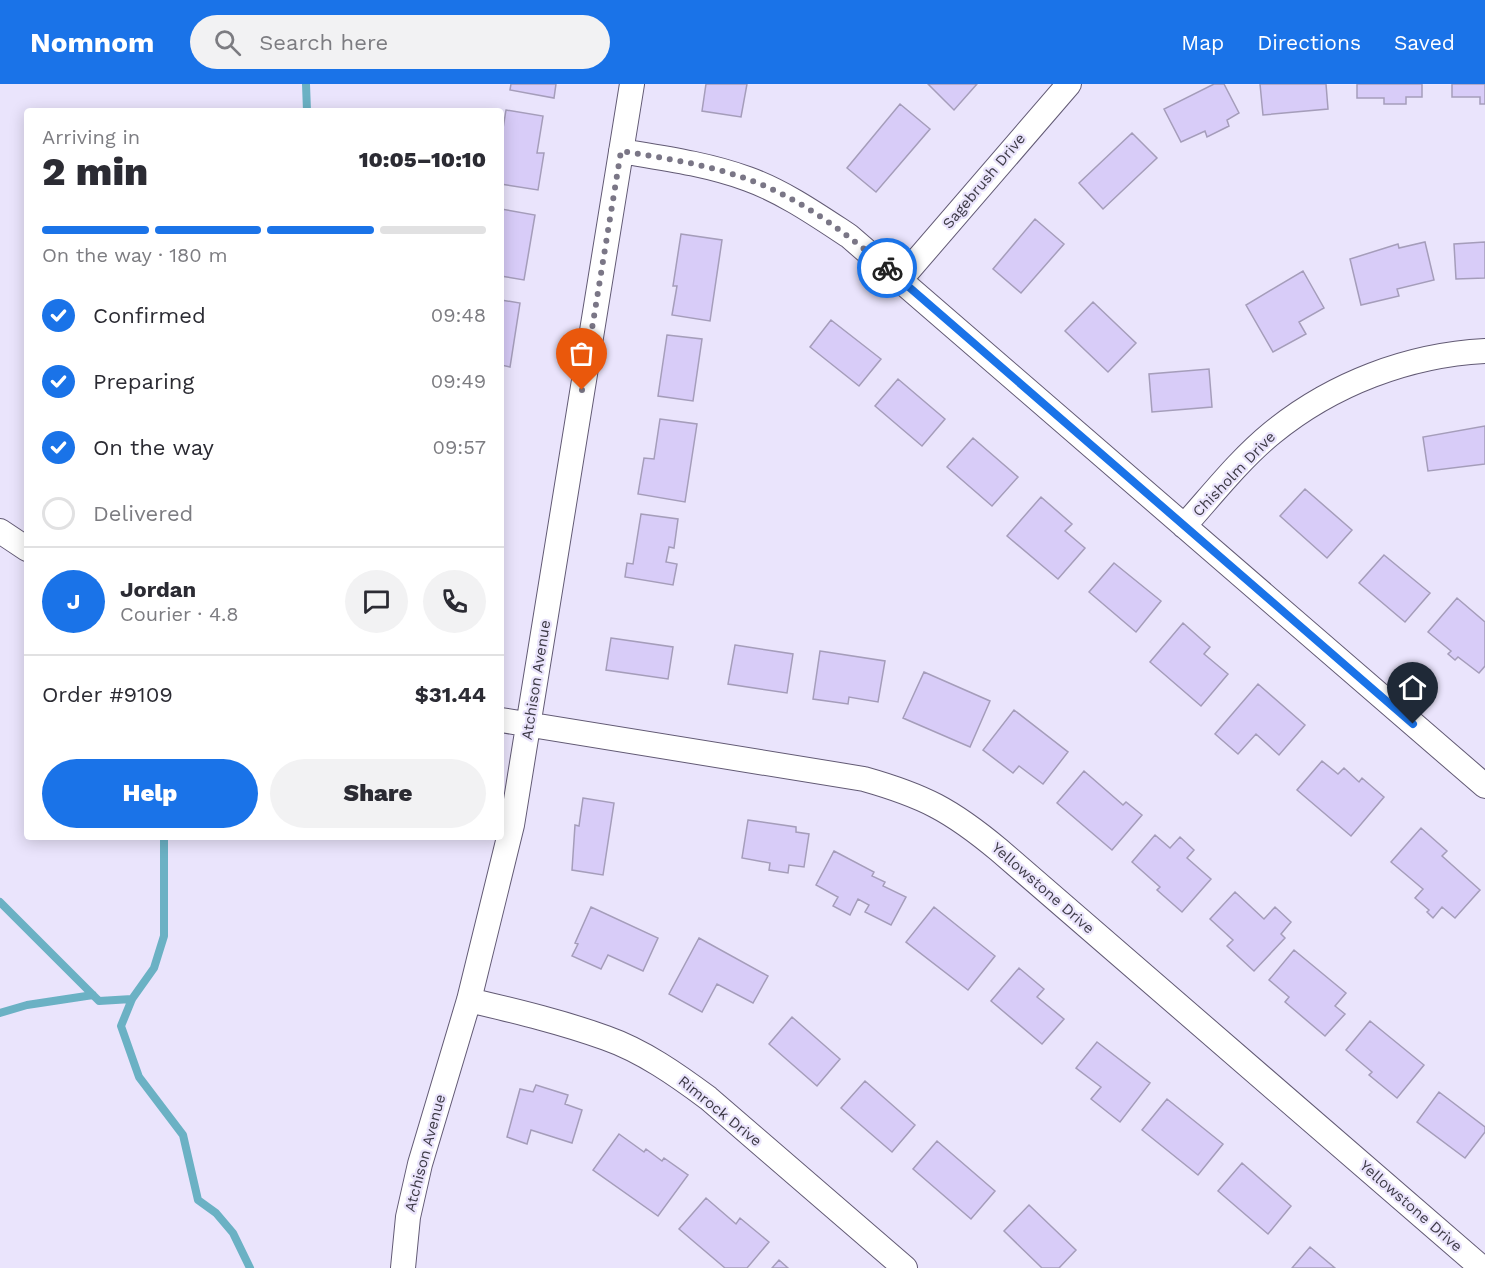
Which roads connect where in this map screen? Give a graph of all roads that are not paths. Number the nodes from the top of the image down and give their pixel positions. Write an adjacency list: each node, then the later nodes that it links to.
1 (632, 84): 3 (street, Atchison Avenue)
2 (1069, 84): 4 (street, Sagebrush Drive)
3 (621, 151): 4 (street); 10 (street, Atchison Avenue)
4 (900, 280): 6 (street)
5 (1485, 351): 6 (street, Chisholm Drive)
6 (1184, 526): 11 (street)
7 (0, 531): 8 (street)
8 (24, 547)
9 (504, 720): 10 (street, Yellowstone Drive)
10 (529, 724): 12 (street, Atchison Avenue); 15 (street, Yellowstone Drive)
11 (1485, 786)
12 (470, 1000): 13 (street, Atchison Avenue); 14 (street, Rimrock Drive)
13 (403, 1268)
14 (905, 1268)
15 (1482, 1268)

